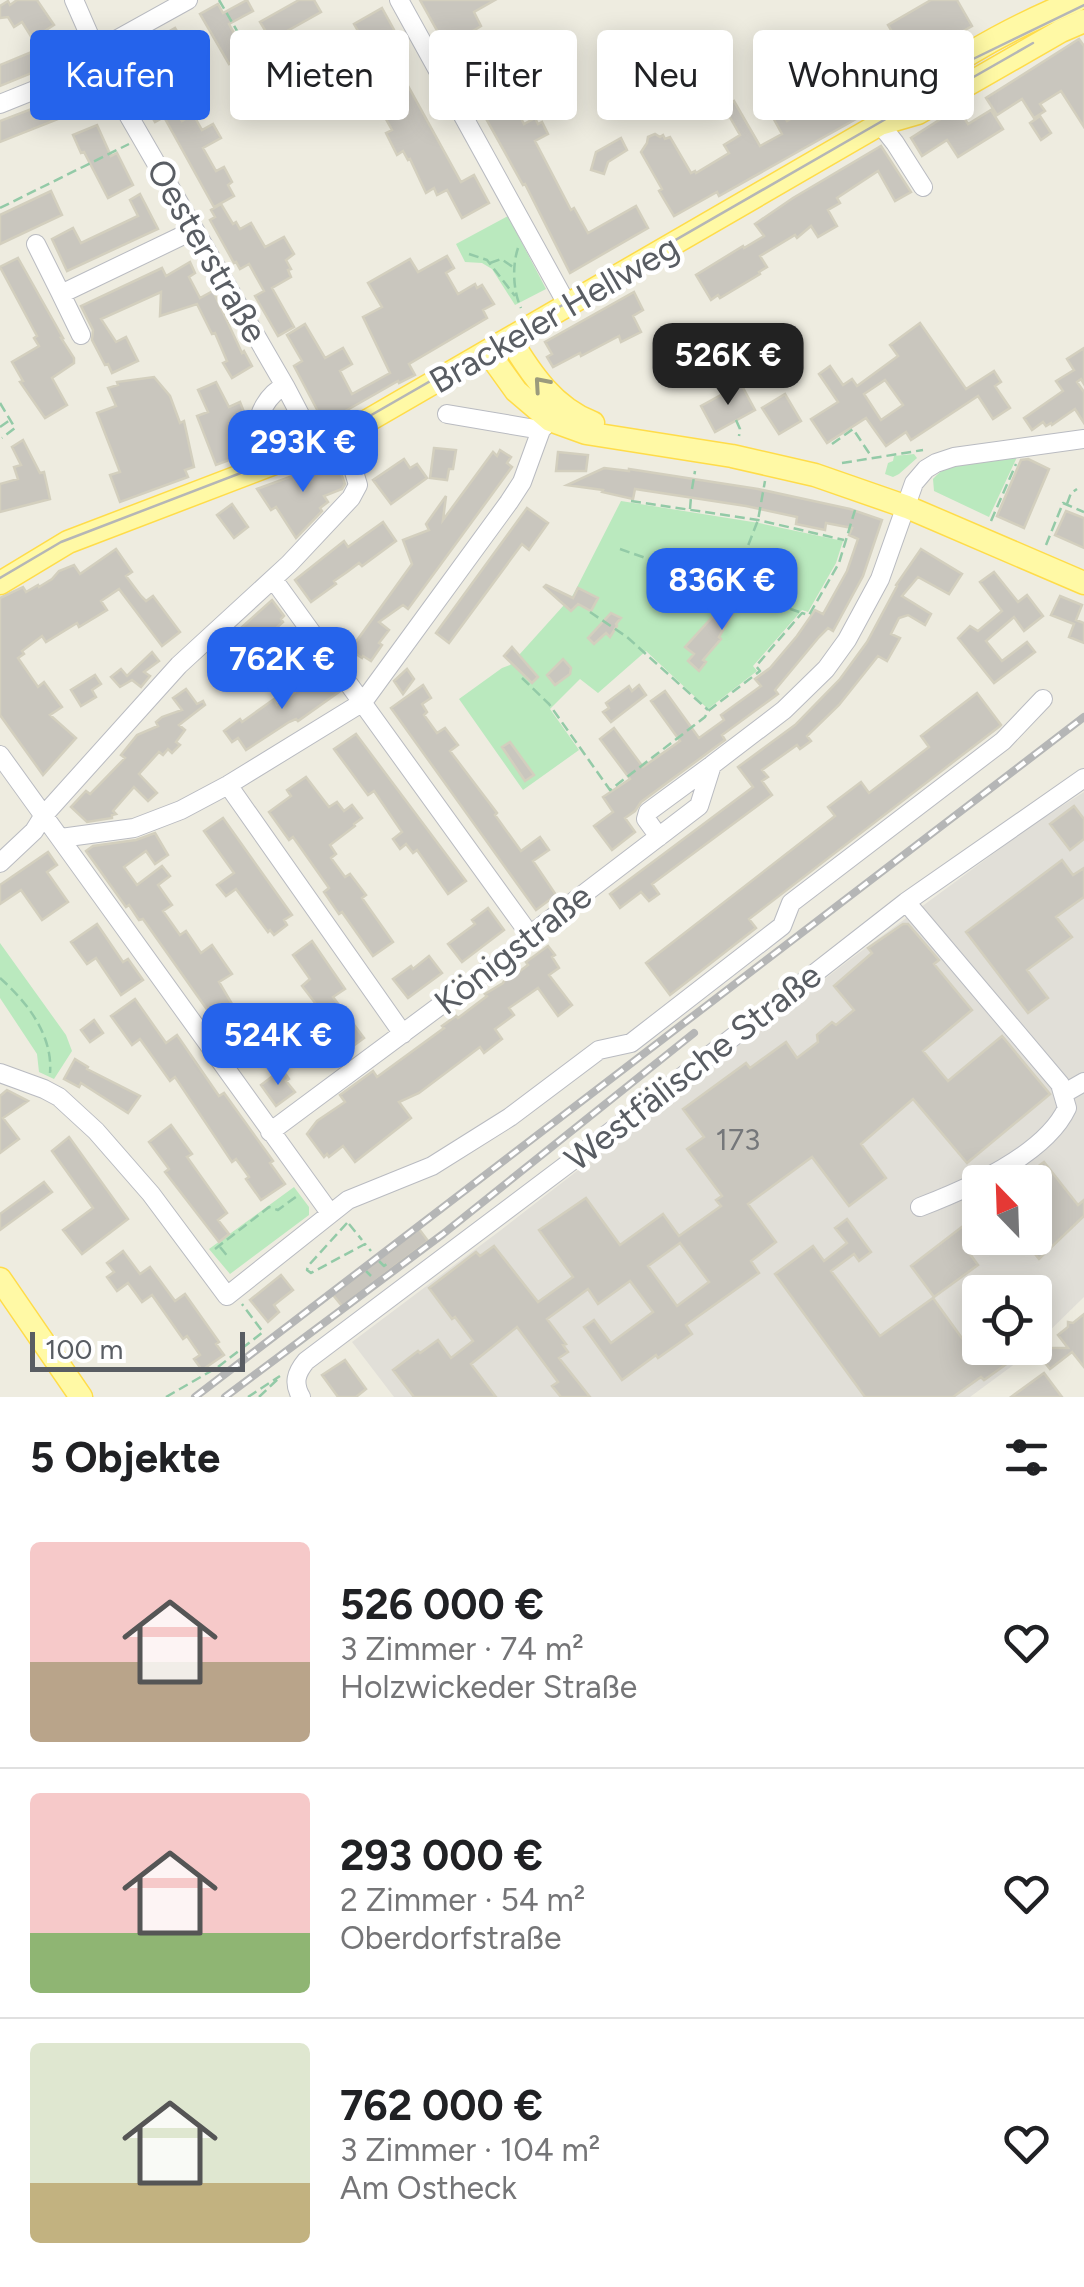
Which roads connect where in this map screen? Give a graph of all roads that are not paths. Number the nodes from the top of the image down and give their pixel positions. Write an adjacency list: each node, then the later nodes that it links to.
1 (74, 0): 5 (street, Oesterstraße)
2 (188, 0): 6 (street)
3 (399, 0): 15 (street)
4 (1075, 6): 10 (main road, Brackeler Hellweg); 10 (main road, Brackeler Hellweg)
5 (87, 30)
6 (137, 30)
7 (30, 91): 8 (street)
8 (0, 104)
9 (130, 120): 12 (street, Oesterstraße)
10 (880, 124): 11 (street); 15 (main road, Brackeler Hellweg)
11 (924, 187)
12 (194, 230): 14 (street); 19 (street, Oesterstraße)
13 (36, 244): 14 (street)
14 (61, 294): 16 (street)
15 (568, 306): 17 (main road, Brackeler Hellweg)
16 (81, 335)
17 (510, 339): 18 (main road, Brackeler Hellweg); 24 (main road, one-way to 17)
18 (488, 352): 21 (main road); 22 (main road, Brackeler Hellweg)
19 (285, 386): 25 (street, Oesterstraße); 26 (street)
20 (448, 414): 21 (street)
21 (546, 425): 24 (main road); 32 (street)
22 (343, 435): 25 (main road, Brackeler Hellweg); 29 (street)
23 (1084, 439): 27 (street)
24 (638, 442): 27 (main road)
25 (317, 446): 26 (main road, Brackeler Hellweg)
26 (270, 465): 28 (main road, Brackeler Hellweg)
27 (908, 507): 30 (main road); 34 (street)
28 (4, 572)
29 (273, 579): 32 (street); 37 (street)
30 (1084, 583)
31 (1044, 699): 49 (street)
32 (363, 702): 36 (street); 42 (street)
33 (0, 755): 37 (street)
34 (712, 765): 38 (street, Königstraße); 38 (street)
35 (1084, 778): 41 (street, Westfälische Straße)
36 (228, 785): 39 (street); 43 (street)
37 (44, 814): 39 (street); 40 (street)
38 (659, 836): 42 (street, Königstraße)
39 (61, 838): 47 (street)
40 (0, 863)
41 (906, 902): 46 (street); 52 (street, Westfälische Straße)
42 (530, 935): 43 (street, Königstraße)
43 (403, 1034): 47 (street, Königstraße)
44 (0, 1073): 49 (street)
45 (1084, 1082): 46 (street)
46 (1063, 1094): 48 (street)
47 (270, 1132): 49 (street)
48 (920, 1207)
49 (330, 1213)
50 (0, 1280): 51 (main road)
51 (81, 1397)
52 (301, 1397)

